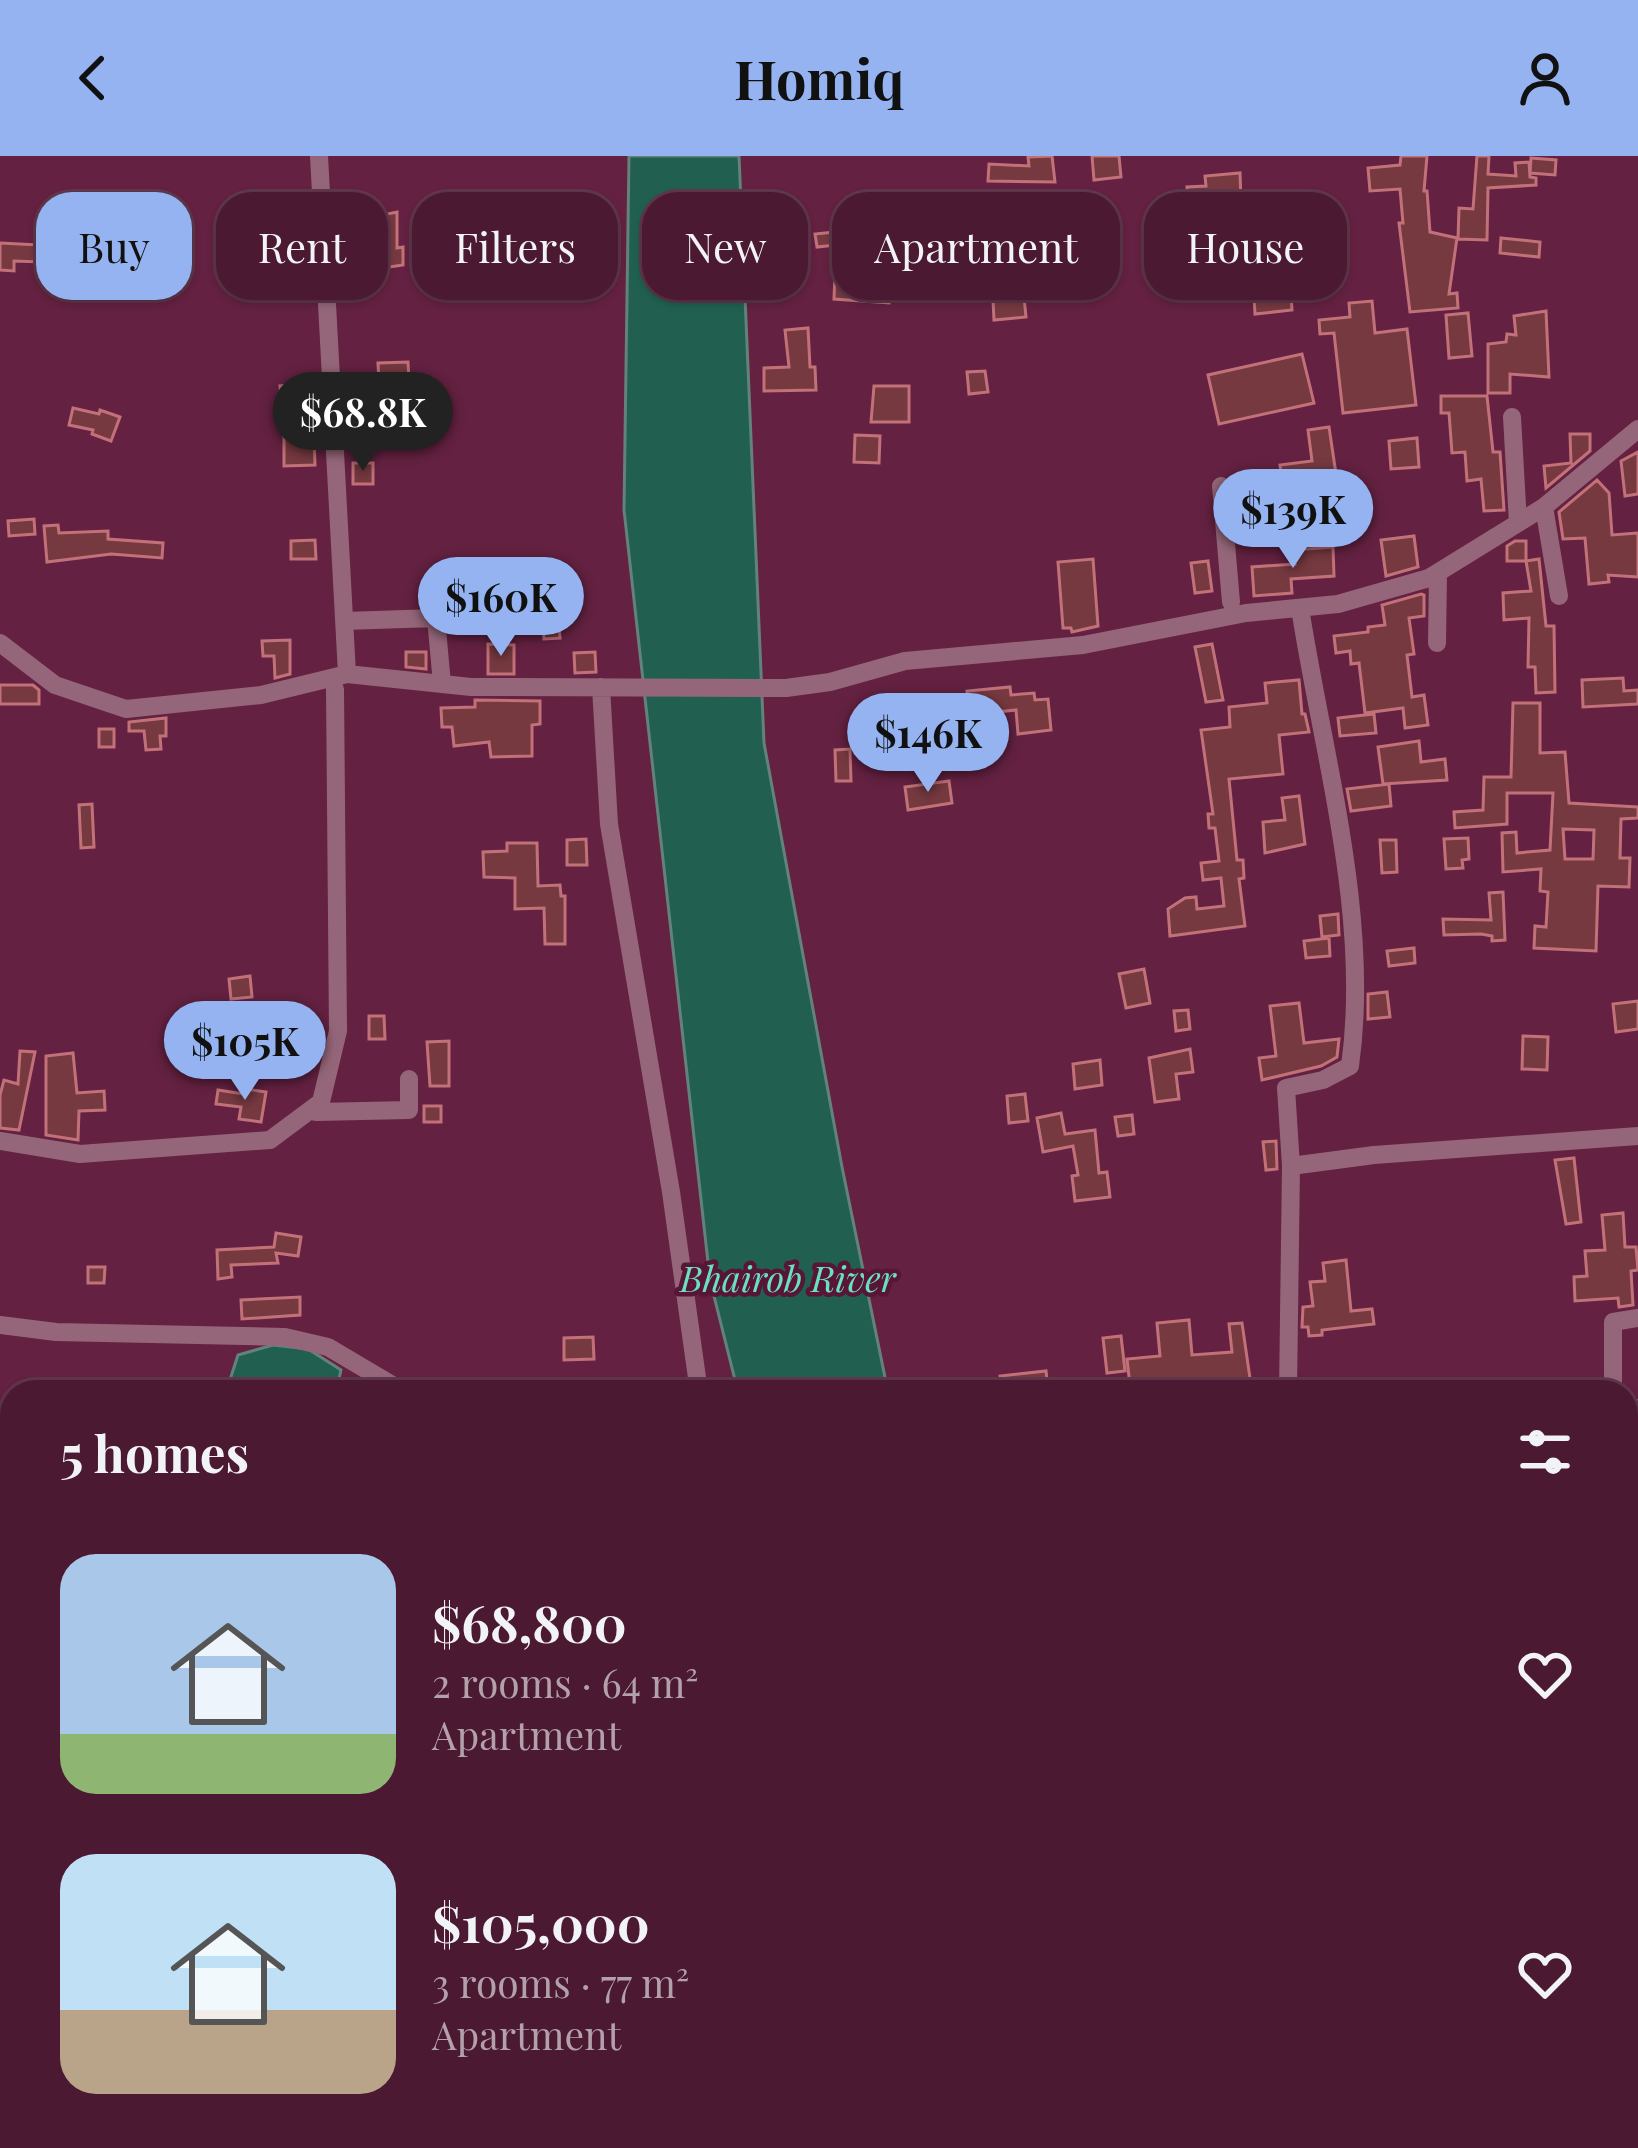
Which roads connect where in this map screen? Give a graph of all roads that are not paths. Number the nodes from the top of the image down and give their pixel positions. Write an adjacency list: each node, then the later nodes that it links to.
1 (319, 156): 11 (street)
2 (1512, 417): 6 (street)
3 (1638, 429): 5 (street)
4 (1221, 486): 9 (street)
5 (1544, 507): 6 (street); 8 (street)
6 (1518, 523): 7 (street)
7 (1438, 573): 10 (street); 13 (street)
8 (1559, 596)
9 (1231, 602)
10 (1300, 608): 16 (street); 21 (street)
11 (344, 621): 14 (street); 15 (street)
12 (0, 643): 14 (street)
13 (1437, 643)
14 (341, 681): 15 (street); 20 (street)
15 (442, 684): 16 (street)
16 (601, 687): 25 (street)
17 (409, 1079): 18 (street)
18 (316, 1112)
19 (1638, 1136): 21 (street)
20 (0, 1141)
21 (1291, 1166): 26 (street)
22 (1638, 1318): 27 (street)
23 (0, 1325): 24 (street)
24 (384, 1380)
25 (697, 1380)
26 (1288, 1380)
27 (1613, 1380)

